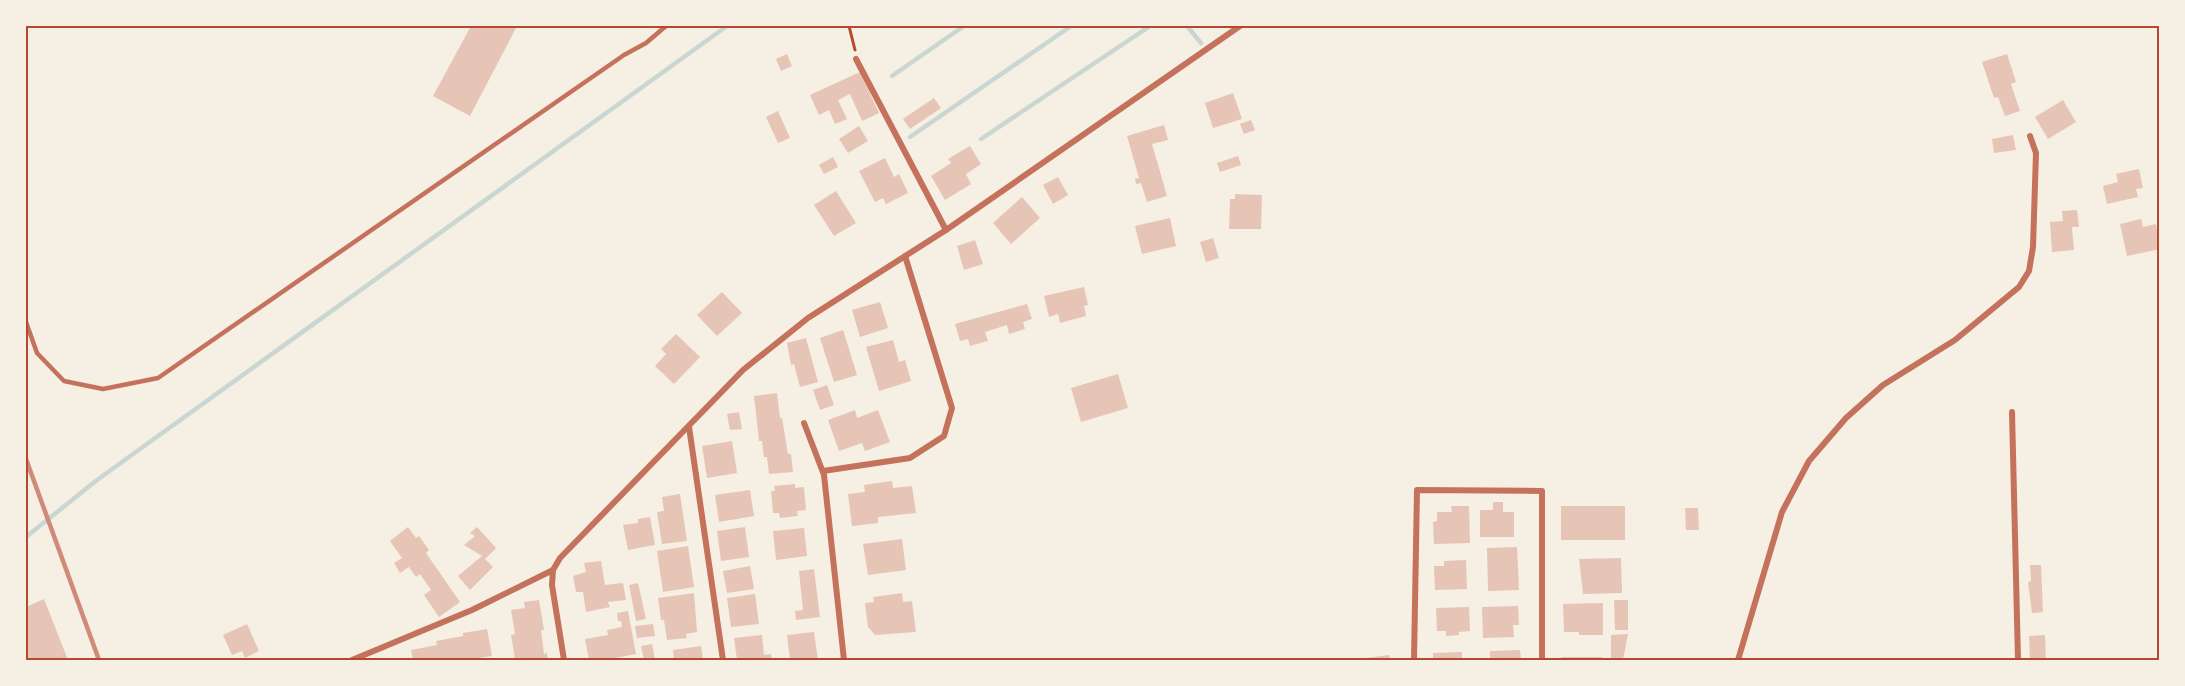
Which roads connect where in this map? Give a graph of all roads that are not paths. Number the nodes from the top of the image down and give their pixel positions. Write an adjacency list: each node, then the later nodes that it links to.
1 (666, 26): 7 (lane)
2 (1240, 26): 5 (street)
3 (856, 59): 5 (street)
4 (2030, 136): 19 (street)
5 (946, 230): 6 (street)
6 (905, 256): 10 (street); 11 (street)
7 (26, 322)
8 (2012, 412): 20 (street)
9 (804, 423): 11 (street)
10 (689, 427): 12 (street); 15 (street)
11 (823, 471): 16 (street)
12 (553, 570): 13 (street); 14 (street)
13 (352, 660)
14 (564, 660)
15 (723, 660)
16 (844, 660)
17 (1413, 660): 18 (street)
18 (1542, 660)
19 (1738, 660)
20 (2018, 660)

